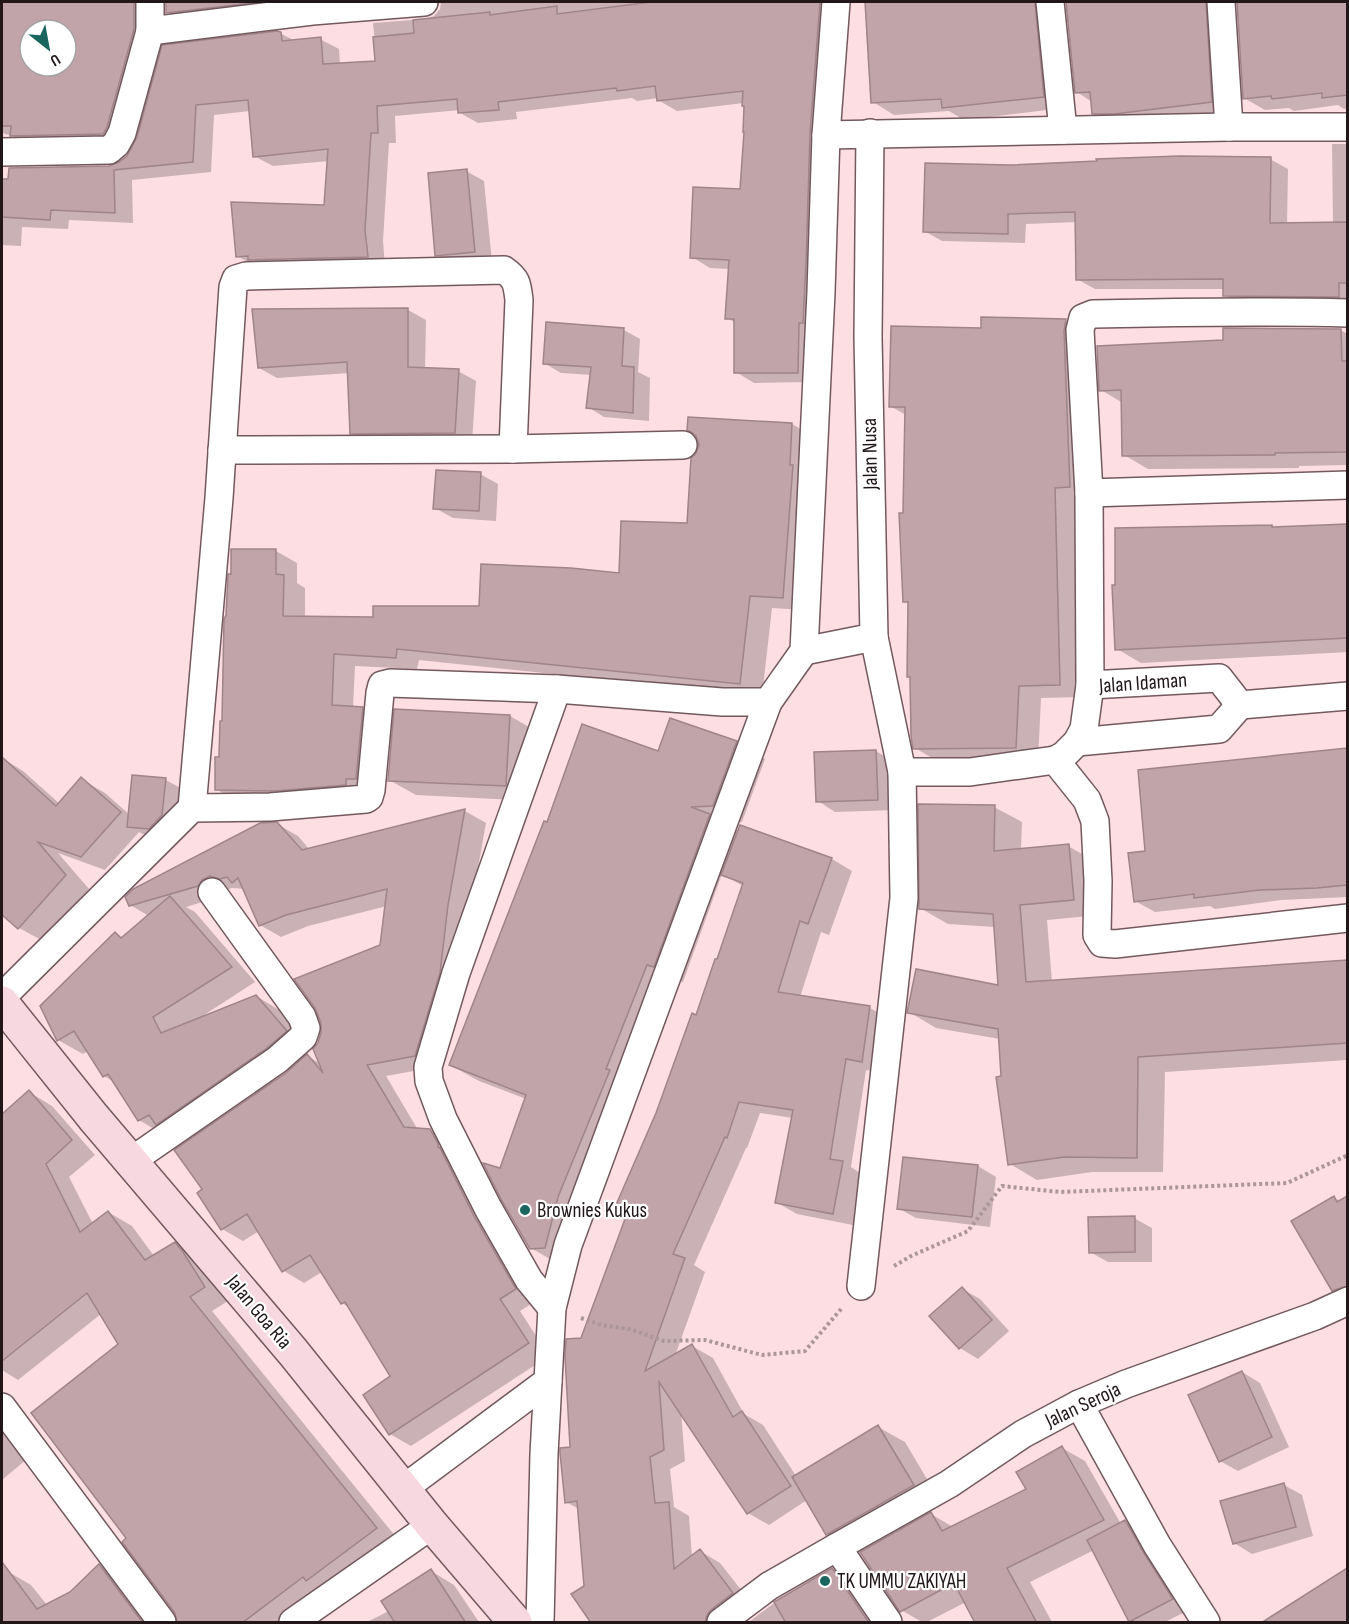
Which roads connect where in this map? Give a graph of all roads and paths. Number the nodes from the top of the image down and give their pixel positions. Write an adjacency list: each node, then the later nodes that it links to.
1 (150, 2): 7 (street)
2 (424, 2): 6 (street)
3 (836, 2): 12 (street)
4 (1050, 2): 10 (street)
5 (1221, 2): 8 (street)
6 (313, 6): 7 (street)
7 (150, 31): 13 (street)
8 (1229, 127): 9 (street); 10 (street)
9 (1347, 127)
10 (1063, 130): 11 (street)
11 (870, 133): 12 (street); 20 (street, Jalan Nusa)
12 (826, 135): 21 (street)
13 (2, 152)
14 (1347, 313): 19 (street)
15 (683, 445): 16 (street)
16 (513, 449): 17 (street); 17 (street)
17 (222, 450): 30 (street)
18 (1347, 485): 19 (street)
19 (1089, 493): 22 (street)
20 (874, 637): 21 (street); 29 (street, Jalan Nusa)
21 (804, 651): 25 (street)
22 (1090, 685): 26 (street, Jalan Idaman); 27 (street, Jalan Idaman)
23 (557, 689): 25 (street); 30 (street); 39 (street)
24 (1347, 696): 26 (street)
25 (768, 702): 39 (street)
26 (1240, 705): 27 (street)
27 (1077, 742): 28 (street)
28 (1055, 760): 29 (street); 32 (street)
29 (902, 772): 37 (street, Jalan Nusa)
30 (192, 808): 33 (street)
31 (212, 892): 36 (street)
32 (1347, 918)
33 (2, 997)
34 (2, 1004): 36 (main road, Jalan Goa Ria)
35 (1347, 1155): 37 (path)
36 (131, 1161): 43 (main road, Jalan Goa Ria)
37 (861, 1286): 39 (path)
38 (1347, 1301): 41 (street, Jalan Seroja)
39 (552, 1308): 40 (street)
40 (548, 1382): 43 (street); 49 (street)
41 (1079, 1404): 45 (street, Jalan Seroja); 52 (street)
42 (2, 1407): 46 (street)
43 (403, 1490): 44 (main road, Jalan Goa Ria)
44 (432, 1525): 47 (street); 48 (main road, Jalan Goa Ria)
45 (837, 1547): 50 (street, Jalan Seroja); 51 (street)
46 (162, 1623)
47 (292, 1623)
48 (514, 1623)
49 (540, 1623)
50 (721, 1623)
51 (888, 1623)
52 (1206, 1623)

